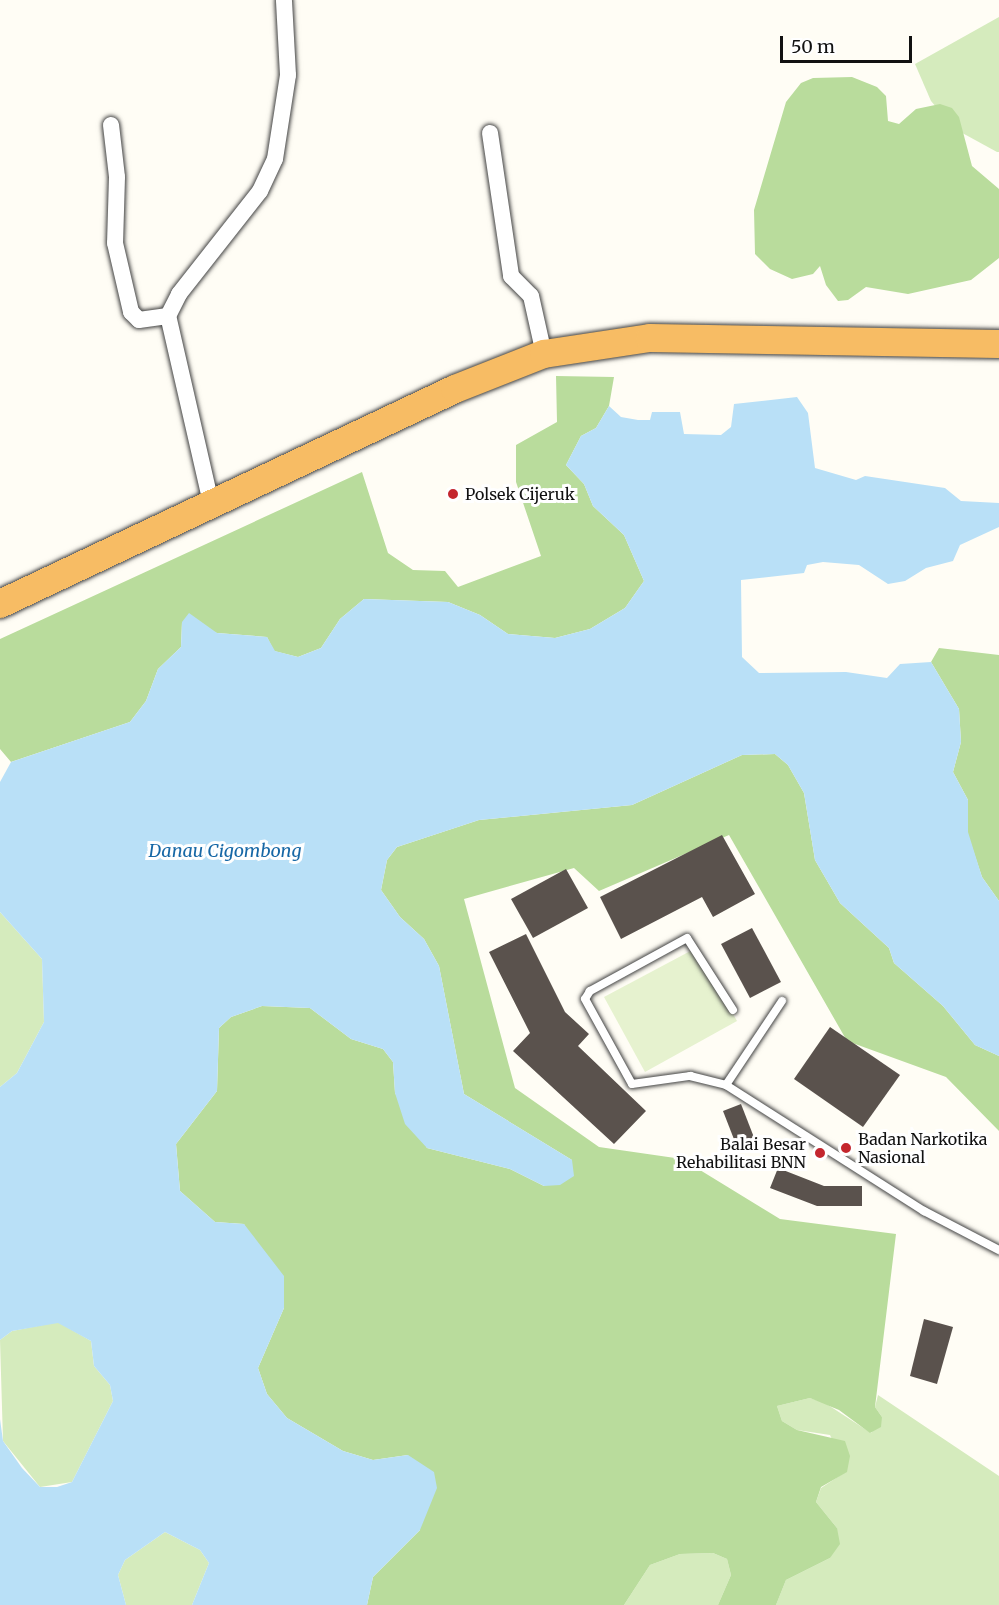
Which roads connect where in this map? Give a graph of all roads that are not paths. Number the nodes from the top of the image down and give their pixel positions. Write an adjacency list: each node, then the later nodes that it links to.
1 (284, 0): 4 (street)
2 (111, 125): 4 (street)
3 (490, 133): 6 (street)
4 (168, 316): 7 (street)
5 (999, 344): 6 (highway)
6 (544, 354): 7 (highway)
7 (211, 503): 8 (highway)
8 (0, 604)
9 (782, 1001): 11 (lane)
10 (733, 1010): 11 (lane)
11 (726, 1085): 12 (lane)
12 (999, 1250)

